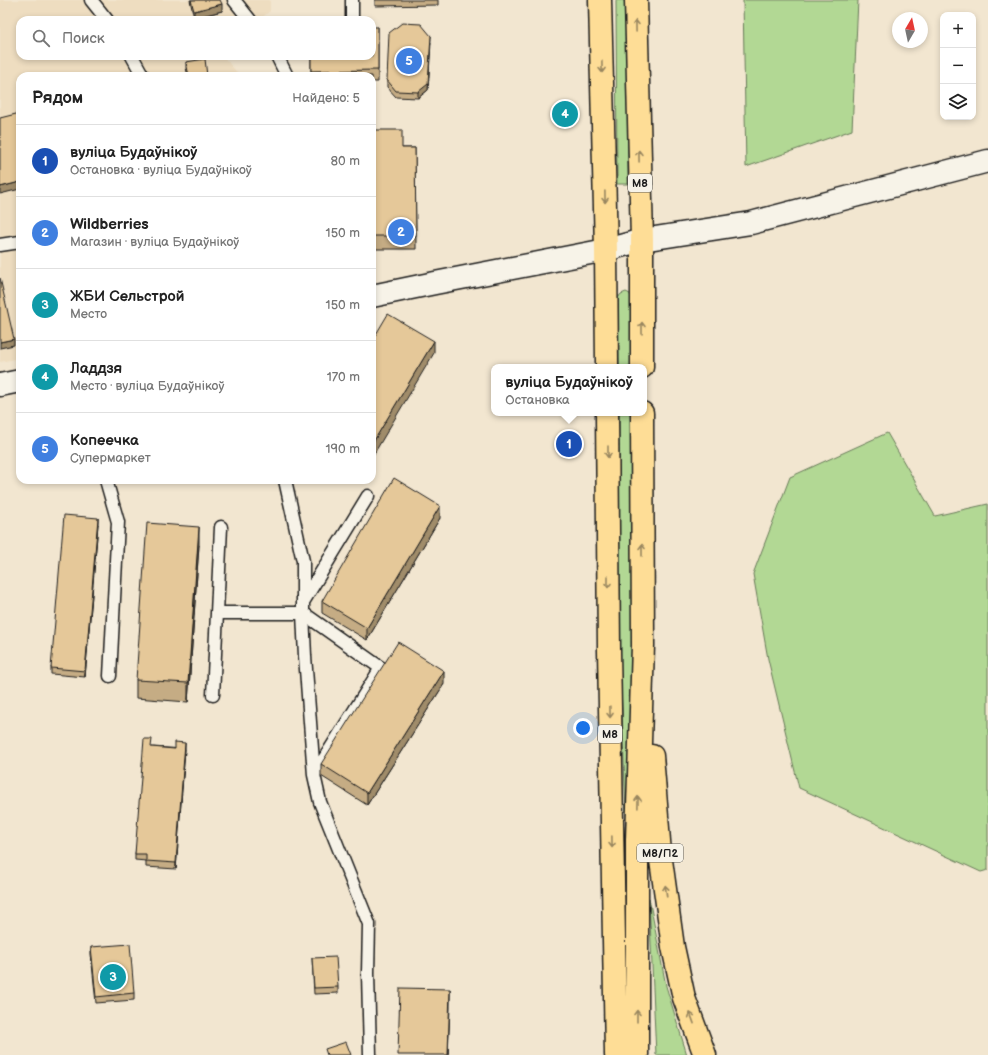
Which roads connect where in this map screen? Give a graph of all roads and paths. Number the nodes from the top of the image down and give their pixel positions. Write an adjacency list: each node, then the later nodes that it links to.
1 (91, 0): 6 (lane)
2 (234, 0): 7 (lane)
3 (352, 0): 8 (lane)
4 (600, 0): 17 (highway, one-way to 17)
5 (636, 0): 14 (highway, М8, one-way to 5)
6 (104, 16)
7 (247, 16)
8 (352, 16)
9 (134, 60): 11 (lane)
10 (278, 60): 12 (lane)
11 (141, 72)
12 (285, 72)
13 (988, 161): 14 (street)
14 (642, 240): 17 (street); 20 (highway, М8, one-way to 14)
15 (16, 243): 16 (lane)
16 (0, 245)
17 (606, 250): 18 (street); 19 (highway)
18 (376, 295)
19 (607, 364)
20 (642, 364)
21 (16, 382): 22 (street)
22 (0, 385)
23 (607, 416): 36 (highway, М8, one-way to 36)
24 (642, 416): 31 (highway, М8, one-way to 24)
25 (107, 484): 32 (lane)
26 (286, 484): 29 (lane)
27 (368, 496): 29 (lane)
28 (221, 527): 30 (lane)
29 (303, 608): 30 (lane); 34 (lane); 34 (lane)
30 (217, 613): 33 (lane)
31 (643, 645): 37 (highway, М8, one-way to 31); 38 (highway, М8/П2, one-way to 31)
32 (110, 676)
33 (213, 695)
34 (314, 775): 35 (lane)
35 (370, 1055)
36 (616, 1055)
37 (637, 1055)
38 (705, 1055)

